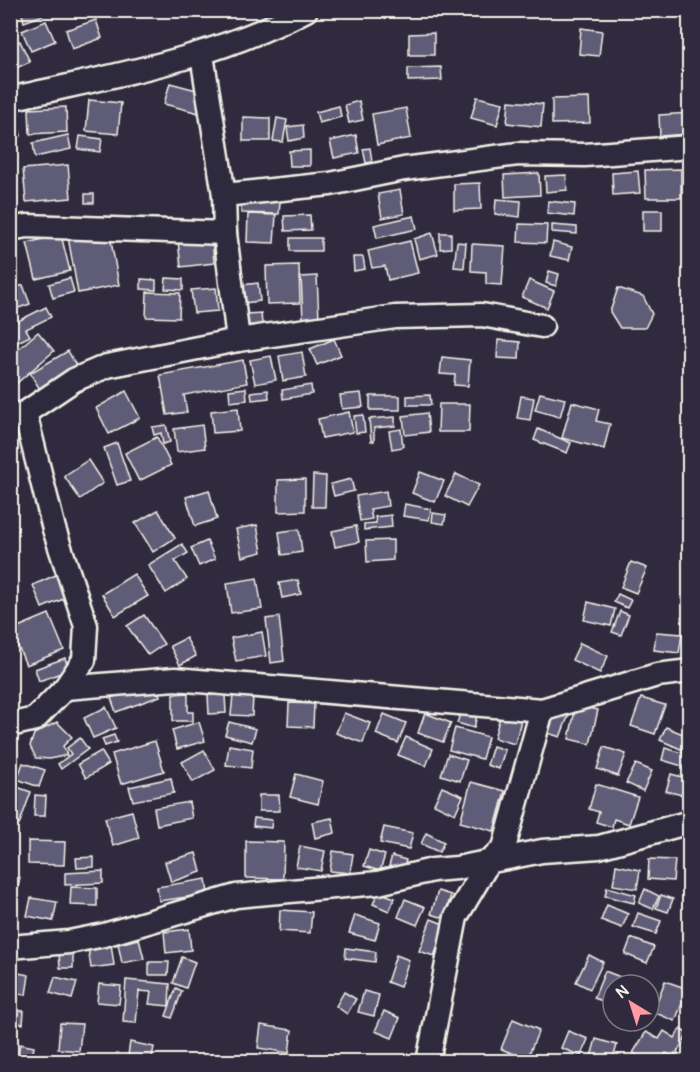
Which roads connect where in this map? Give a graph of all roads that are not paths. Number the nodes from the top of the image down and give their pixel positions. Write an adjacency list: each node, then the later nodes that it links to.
1 (306, 10): 2 (street)
2 (202, 55): 3 (street); 5 (street)
3 (10, 99)
4 (690, 147): 5 (street)
5 (224, 195): 7 (street)
6 (10, 229): 7 (street)
7 (225, 233): 9 (street)
8 (542, 326): 9 (street)
9 (238, 340): 10 (street)
10 (18, 415): 12 (street)
11 (690, 671): 13 (street)
12 (66, 688): 13 (street); 14 (street)
13 (542, 710): 16 (street)
14 (10, 725)
15 (690, 822): 16 (street)
16 (488, 863): 17 (street); 18 (street)
17 (10, 947)
18 (428, 1062)

